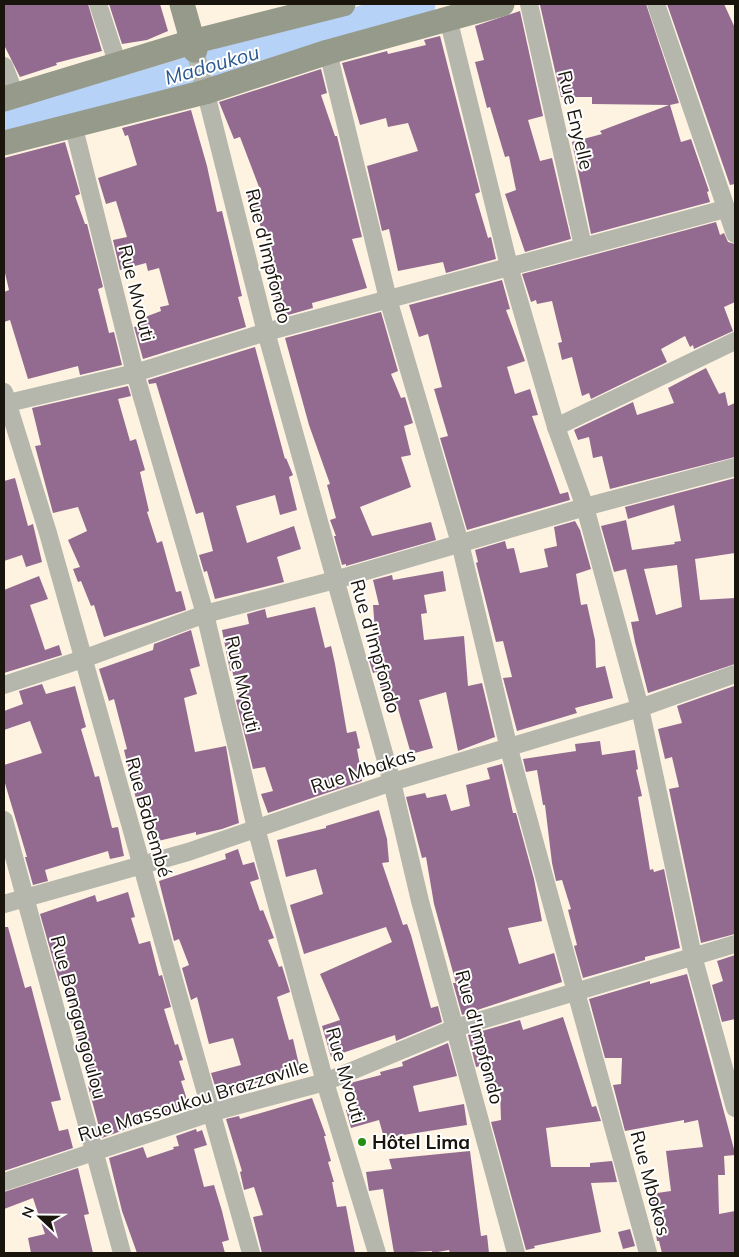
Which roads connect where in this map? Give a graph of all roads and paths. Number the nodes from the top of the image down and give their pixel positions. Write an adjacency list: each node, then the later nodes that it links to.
1 (98, 4): 12 (street)
2 (182, 4): 9 (main road)
3 (343, 4): 7 (main road)
4 (502, 4): 8 (main road)
5 (529, 4): 19 (street, Rue Enyelle)
6 (656, 4): 17 (street)
7 (302, 9): 9 (main road)
8 (448, 18): 10 (main road); 20 (street)
9 (194, 46): 12 (main road); 13 (street, Rue d'Impfondo)
10 (328, 52): 13 (main road); 21 (street, Rue Mbokos)
11 (4, 66): 14 (street)
12 (118, 66): 14 (main road)
13 (204, 86): 15 (main road); 22 (street, Rue d'Impfondo)
14 (10, 97)
15 (73, 124): 16 (main road); 24 (street, Rue Mvouti)
16 (4, 143)
17 (726, 208): 18 (street); 19 (street)
18 (735, 234)
19 (583, 246): 20 (street)
20 (509, 266): 21 (street); 26 (street)
21 (388, 299): 22 (street); 29 (street, Rue Mbokos)
22 (266, 332): 24 (street); 30 (street, Rue d'Impfondo)
23 (735, 341): 26 (street)
24 (135, 374): 25 (street); 31 (street, Rue Mvouti)
25 (4, 400): 32 (street, Rue Babembé)
26 (556, 427): 28 (street)
27 (735, 467): 28 (street)
28 (585, 507): 29 (street); 35 (street)
29 (460, 543): 30 (street); 36 (street, Rue Mbokos)
30 (335, 580): 31 (street); 37 (street, Rue d'Impfondo)
31 (205, 614): 32 (street); 39 (street, Rue Mvouti)
32 (83, 659): 34 (street); 40 (street, Rue Babembé)
33 (735, 674): 35 (street, Rue Mbakas)
34 (4, 685)
35 (640, 708): 36 (street, Rue Mbakas); 44 (street)
36 (509, 749): 37 (street, Rue Mbakas); 45 (street, Rue Mbokos)
37 (392, 782): 39 (street, Rue Mbakas); 46 (street, Rue d'Impfondo)
38 (4, 820): 41 (street, Rue Bangangoulou)
39 (256, 828): 40 (street, Rue Mbakas); 47 (street, Rue Mvouti)
40 (140, 865): 41 (street, Rue Mbakas); 49 (street, Rue Babembé)
41 (25, 898): 42 (street, Rue Mbakas); 50 (street, Rue Bangangoulou)
42 (4, 904)
43 (735, 944): 44 (street, Rue Massoukou Brazzaville)
44 (693, 956): 45 (street, Rue Massoukou Brazzaville); 48 (street)
45 (576, 990): 46 (street, Rue Massoukou Brazzaville); 56 (street, Rue Mbokos)
46 (456, 1028): 47 (street, Rue Massoukou Brazzaville); 55 (street, Rue d'Impfondo)
47 (325, 1082): 49 (street, Rue Massoukou Brazzaville); 54 (street, Rue Mvouti)
48 (735, 1108)
49 (213, 1112): 50 (street, Rue Massoukou Brazzaville); 53 (street, Rue Babembé)
50 (93, 1152): 51 (street, Rue Massoukou Brazzaville); 52 (street, Rue Bangangoulou)
51 (4, 1182)
52 (122, 1253)
53 (251, 1253)
54 (377, 1253)
55 (516, 1253)
56 (648, 1253)

